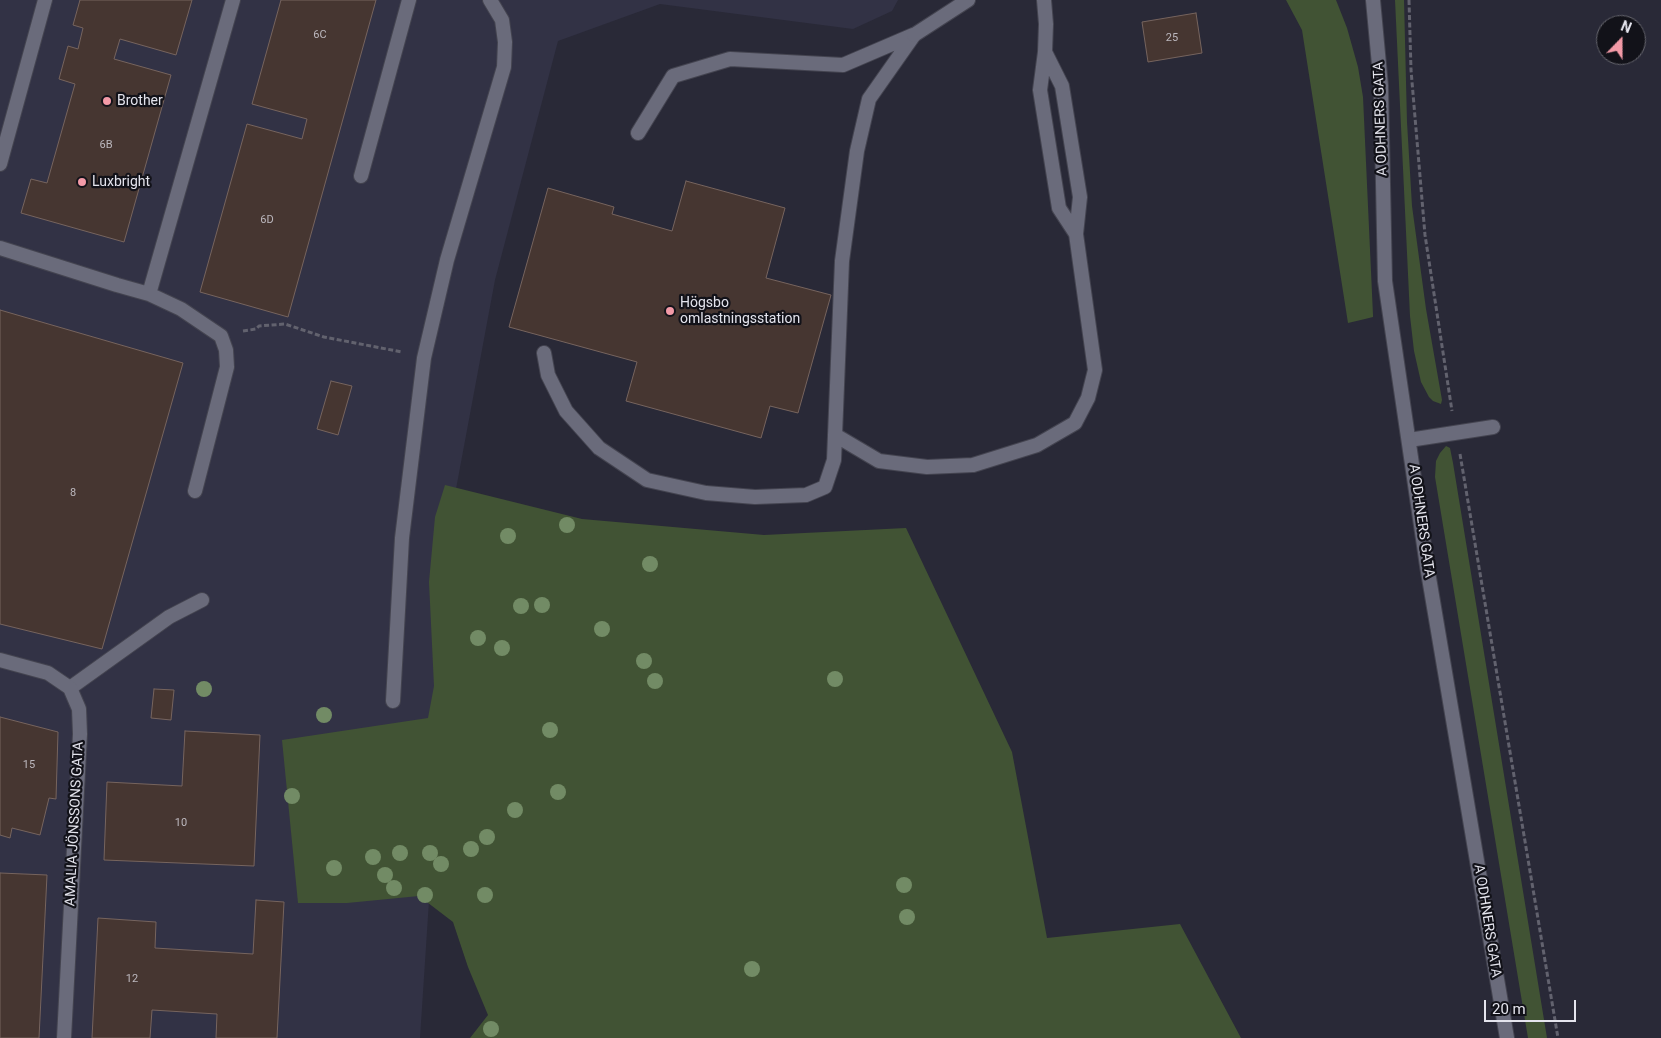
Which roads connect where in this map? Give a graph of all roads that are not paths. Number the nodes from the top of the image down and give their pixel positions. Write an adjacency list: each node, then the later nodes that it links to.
1 (45, 0): 11 (street)
2 (233, 0): 15 (street)
3 (409, 0): 12 (street)
4 (490, 0): 24 (street)
5 (968, 0): 8 (street)
6 (1044, 0): 9 (street)
7 (1373, 0): 19 (street, A ODHNERS GATA)
8 (914, 35): 10 (street); 18 (street)
9 (1045, 52): 13 (street); 13 (street)
10 (638, 133)
11 (0, 164)
12 (361, 176)
13 (1076, 234): 18 (street)
14 (0, 248): 15 (street)
15 (149, 294): 20 (street)
16 (544, 353): 18 (street)
17 (1493, 427): 19 (street)
18 (835, 435)
19 (1408, 440): 26 (street, A ODHNERS GATA)
20 (195, 491)
21 (202, 600): 23 (street)
22 (0, 660): 23 (street)
23 (70, 688): 25 (street, AMALIA JÖNSSONS GATA)
24 (393, 702)
25 (64, 1038)
26 (1507, 1038)

